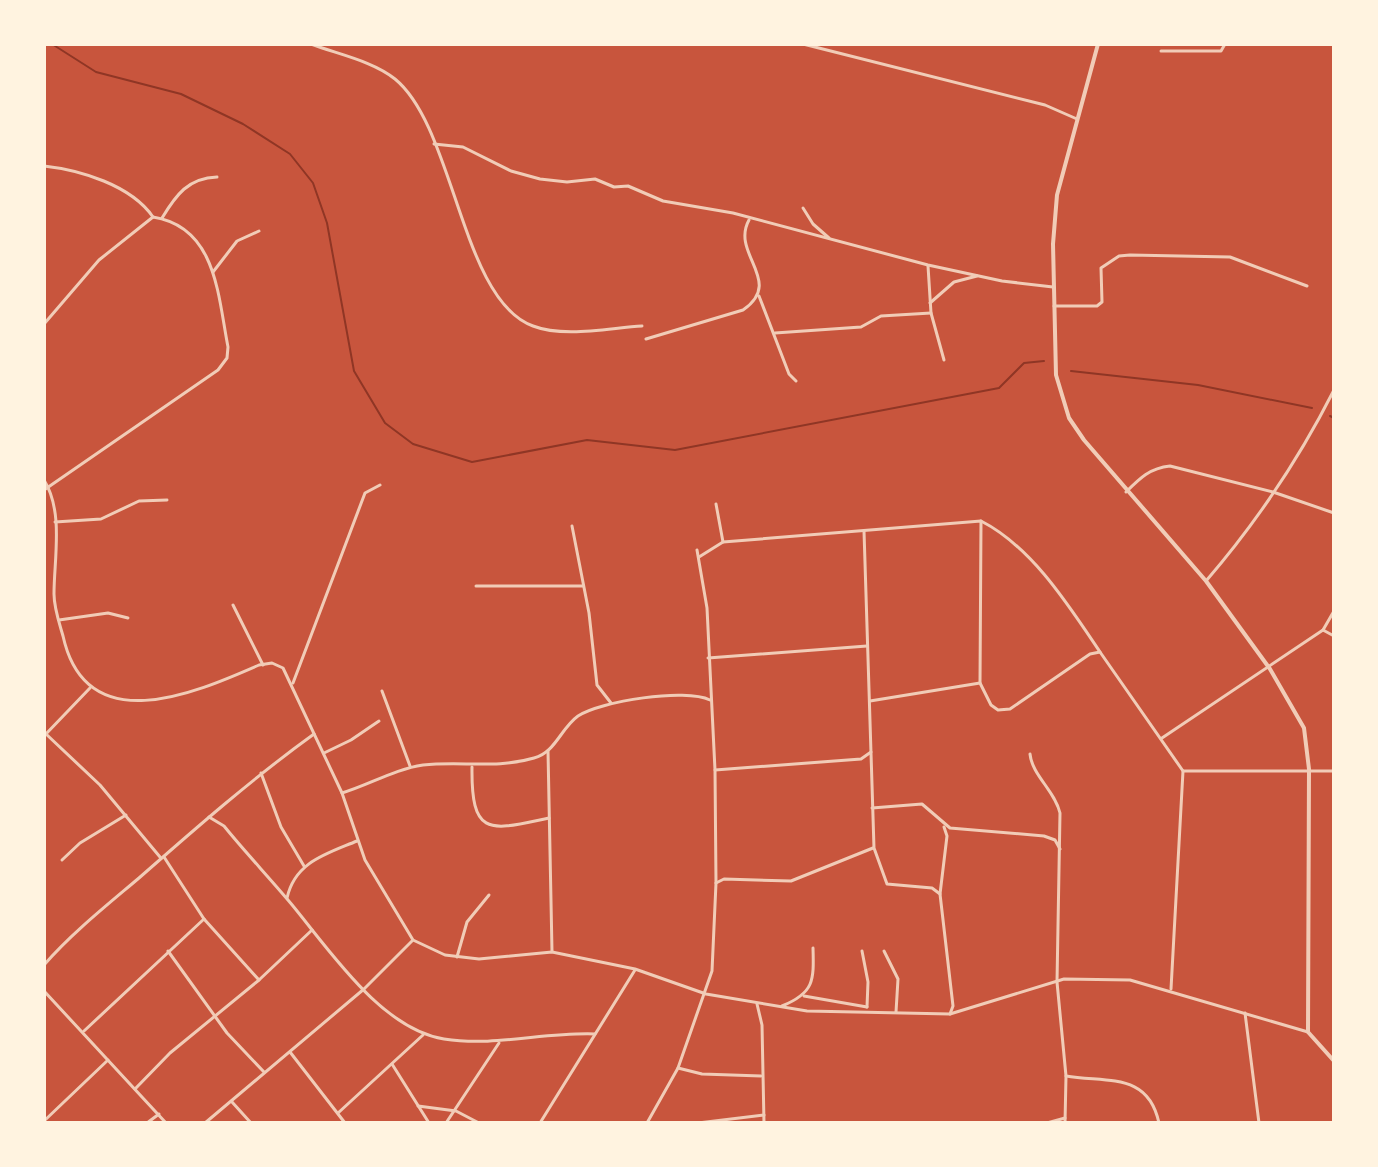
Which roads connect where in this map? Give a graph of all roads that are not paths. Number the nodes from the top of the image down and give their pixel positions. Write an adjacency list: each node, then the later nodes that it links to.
1 (311, 44): 7 (street)
2 (803, 44): 6 (street)
3 (1098, 44): 6 (street)
4 (1225, 44): 5 (street)
5 (1161, 51)
6 (1079, 120): 20 (street)
7 (434, 144): 13 (street); 26 (street)
8 (44, 166): 11 (street)
9 (217, 177): 12 (street)
10 (803, 208): 15 (street)
11 (153, 217): 12 (street); 25 (street)
12 (162, 218): 17 (street)
13 (749, 220): 15 (street); 21 (street)
14 (259, 231): 17 (street)
15 (829, 240): 16 (street)
16 (928, 265): 18 (street); 22 (street)
17 (213, 272): 34 (street)
18 (980, 276): 20 (street); 22 (street)
19 (1307, 286): 23 (street)
20 (1053, 287): 23 (street)
21 (759, 296): 27 (street); 28 (street)
22 (930, 303): 24 (street)
23 (1054, 306): 35 (street)
24 (931, 313): 27 (street); 29 (street)
25 (44, 324)
26 (642, 326)
27 (775, 333): 30 (street)
28 (646, 339)
29 (944, 360)
30 (796, 381)
31 (1334, 390): 36 (street)
32 (44, 480): 34 (street)
33 (380, 485): 61 (street)
34 (46, 489): 41 (street)
35 (1126, 492): 36 (street); 47 (street)
36 (1273, 492): 39 (street); 47 (street)
37 (167, 500): 41 (street)
38 (716, 504): 44 (street)
39 (1334, 513)
40 (981, 521): 43 (street); 57 (street); 62 (street)
41 (55, 522): 53 (street)
42 (572, 526): 49 (street)
43 (864, 531): 44 (street); 56 (street)
44 (723, 542): 46 (street)
45 (697, 550): 46 (street)
46 (699, 557): 58 (street)
47 (1206, 581): 60 (street)
48 (476, 586): 49 (street)
49 (583, 586): 67 (street)
50 (233, 605): 59 (street)
51 (1334, 611): 54 (street)
52 (128, 618): 53 (street)
53 (59, 620): 63 (street)
54 (1323, 630): 55 (street); 60 (street)
55 (1334, 636)
56 (867, 646): 58 (street); 66 (street)
57 (1100, 652): 62 (street); 71 (street)
58 (708, 658): 65 (street)
59 (263, 665): 61 (street); 63 (street)
60 (1270, 669): 71 (street); 78 (street)
61 (293, 683): 69 (street)
62 (980, 683): 66 (street)
63 (90, 688): 70 (street)
64 (382, 691): 77 (street)
65 (710, 700): 67 (street); 79 (street)
66 (870, 701): 73 (street)
67 (611, 703): 72 (street)
68 (379, 721): 74 (street)
69 (315, 733): 74 (street); 82 (street)
70 (45, 735): 85 (street)
71 (1162, 738): 80 (street)
72 (548, 751): 76 (street); 87 (street)
73 (871, 752): 79 (street); 84 (street)
74 (324, 753): 83 (street)
75 (1030, 754): 91 (street)
76 (472, 767): 77 (street); 87 (street)
77 (411, 768): 83 (street)
78 (1309, 769): 80 (street); 81 (street); 125 (street)
79 (715, 770): 95 (street)
80 (1183, 771): 113 (street)
81 (1334, 771)
82 (261, 773): 86 (street); 94 (street)
83 (342, 793): 89 (street)
84 (872, 808): 88 (street); 90 (street)
85 (126, 815): 92 (street); 93 (street)
86 (209, 817): 92 (street); 98 (street)
87 (549, 818): 106 (street)
88 (944, 826): 91 (street); 96 (street)
89 (358, 840): 94 (street); 101 (street)
90 (874, 848): 95 (street); 96 (street)
91 (1061, 850): 111 (street)
92 (162, 857): 99 (street); 108 (street)
93 (62, 860)
94 (304, 866): 98 (street)
95 (716, 883): 115 (street)
96 (940, 894): 122 (street)
97 (489, 895): 107 (street)
98 (287, 898): 100 (street)
99 (204, 919): 103 (street); 110 (street)
100 (312, 930): 110 (street); 112 (street)
101 (413, 940): 107 (street); 112 (street)
102 (813, 948): 116 (street)
103 (168, 951): 123 (street); 124 (street)
104 (862, 951): 119 (street)
105 (884, 951): 120 (street)
106 (552, 952): 107 (street); 109 (street)
107 (457, 957)
108 (44, 965)
109 (635, 969): 115 (street); 127 (street)
110 (259, 980): 123 (street)
111 (1057, 982): 113 (street); 122 (street); 136 (street)
112 (364, 989): 126 (street); 129 (street)
113 (1171, 989): 121 (street)
114 (44, 991): 124 (street)
115 (706, 994): 117 (street); 133 (street)
116 (804, 996): 118 (street); 119 (street)
117 (757, 1004): 118 (street); 135 (street)
118 (779, 1007): 119 (street)
119 (865, 1009): 120 (street)
120 (896, 1012): 122 (street)
121 (1245, 1013): 125 (street); 160 (street)
122 (950, 1014)
123 (217, 1017): 134 (street); 137 (street)
124 (84, 1031): 130 (street)
125 (1308, 1032): 131 (street)
126 (423, 1034): 128 (street); 132 (street)
127 (595, 1034): 128 (street); 146 (street)
128 (499, 1043): 140 (street)
129 (290, 1052): 134 (street); 141 (street)
130 (108, 1060): 137 (street); 145 (street)
131 (1334, 1061)
132 (392, 1064): 139 (street); 141 (street)
133 (678, 1068): 135 (street); 155 (street)
134 (264, 1072): 138 (street)
135 (761, 1076): 143 (street)
136 (1066, 1076): 144 (street); 159 (street)
137 (135, 1089): 142 (street)
138 (232, 1102): 149 (street); 150 (street)
139 (418, 1106): 140 (street); 152 (street)
140 (456, 1111): 153 (street); 154 (street)
141 (338, 1113): 151 (street)
142 (159, 1114): 147 (street); 148 (street)
143 (764, 1115): 156 (street); 157 (street)
144 (1065, 1120): 158 (street)
145 (44, 1121)
146 (542, 1122)
147 (147, 1123)
148 (166, 1123)
149 (205, 1123)
150 (251, 1123)
151 (345, 1123)
152 (429, 1123)
153 (446, 1123)
154 (479, 1123)
155 (647, 1123)
156 (698, 1123)
157 (764, 1123)
158 (1047, 1123)
159 (1159, 1123)
160 (1259, 1123)

